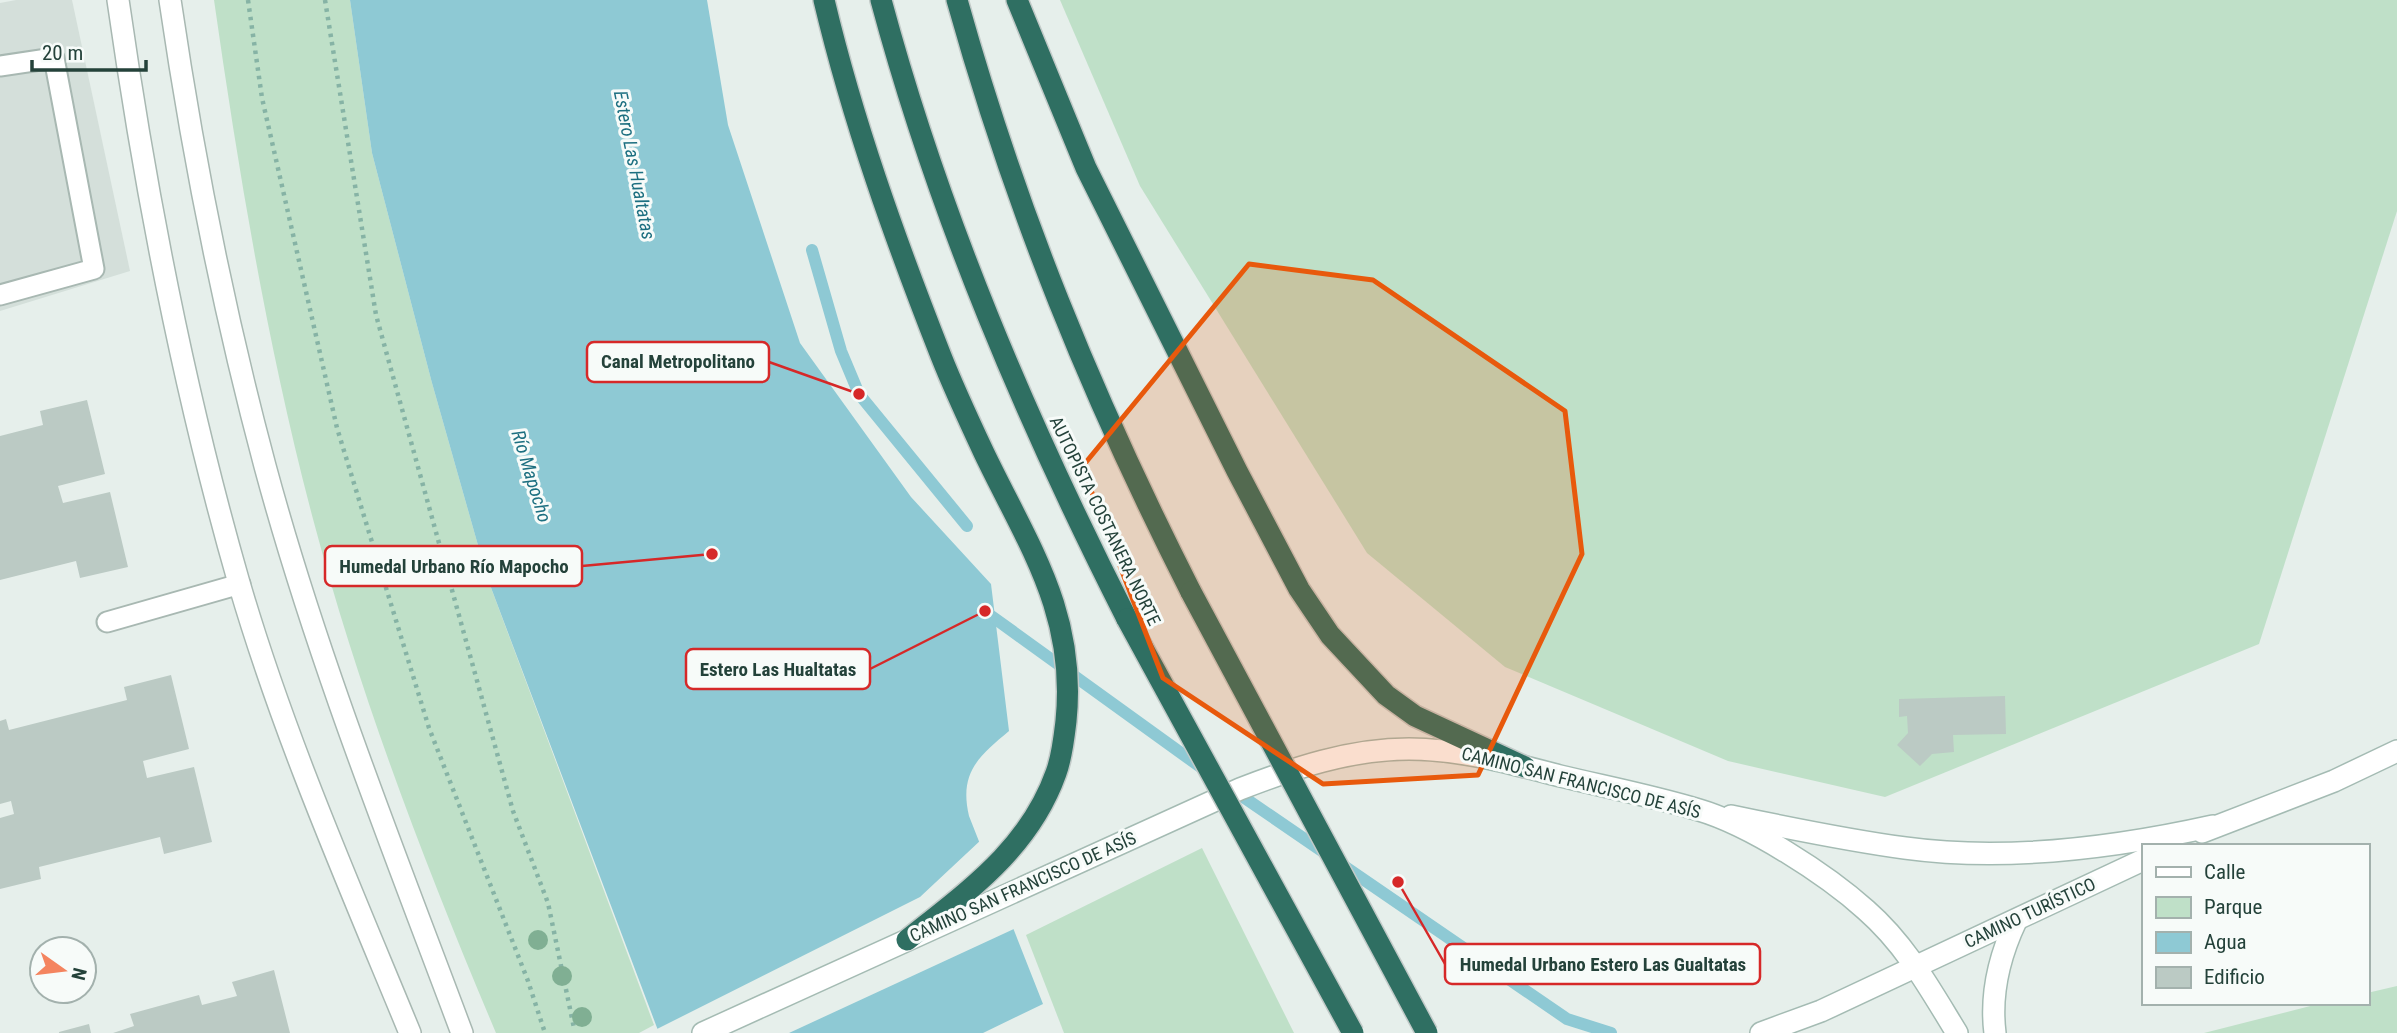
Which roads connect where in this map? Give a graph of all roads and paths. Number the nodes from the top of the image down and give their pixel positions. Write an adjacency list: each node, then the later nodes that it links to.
1 (118, 0): 11 (main road)
2 (170, 0): 24 (main road)
3 (248, 0): 25 (path)
4 (325, 0): 22 (path)
5 (824, 0): 20 (highway)
6 (881, 0): 27 (highway, AUTOPISTA COSTANERA NORTE, bridge)
7 (957, 0): 28 (highway, bridge)
8 (1017, 0): 14 (highway)
9 (0, 66): 10 (lane)
10 (0, 295)
11 (240, 584): 12 (lane); 23 (main road)
12 (107, 622)
13 (2397, 751): 16 (main road)
14 (1524, 767): 15 (main road, CAMINO SAN FRANCISCO DE ASÍS); 20 (main road, CAMINO SAN FRANCISCO DE ASÍS, bridge)
15 (1701, 810): 16 (main road); 21 (main road, CAMINO SAN FRANCISCO DE ASÍS)
16 (2213, 826): 17 (main road)
17 (2176, 844)
18 (2142, 860): 19 (main road, CAMINO TURÍSTICO)
19 (2016, 921): 21 (main road, CAMINO TURÍSTICO); 31 (main road)
20 (907, 940): 26 (main road, CAMINO SAN FRANCISCO DE ASÍS)
21 (1916, 965): 29 (main road); 30 (main road, CAMINO SAN FRANCISCO DE ASÍS)
22 (574, 1028)
23 (410, 1033)
24 (462, 1033)
25 (545, 1033)
26 (704, 1033)
27 (1353, 1033)
28 (1427, 1033)
29 (1761, 1033)
30 (1957, 1033)
31 (1996, 1033)

